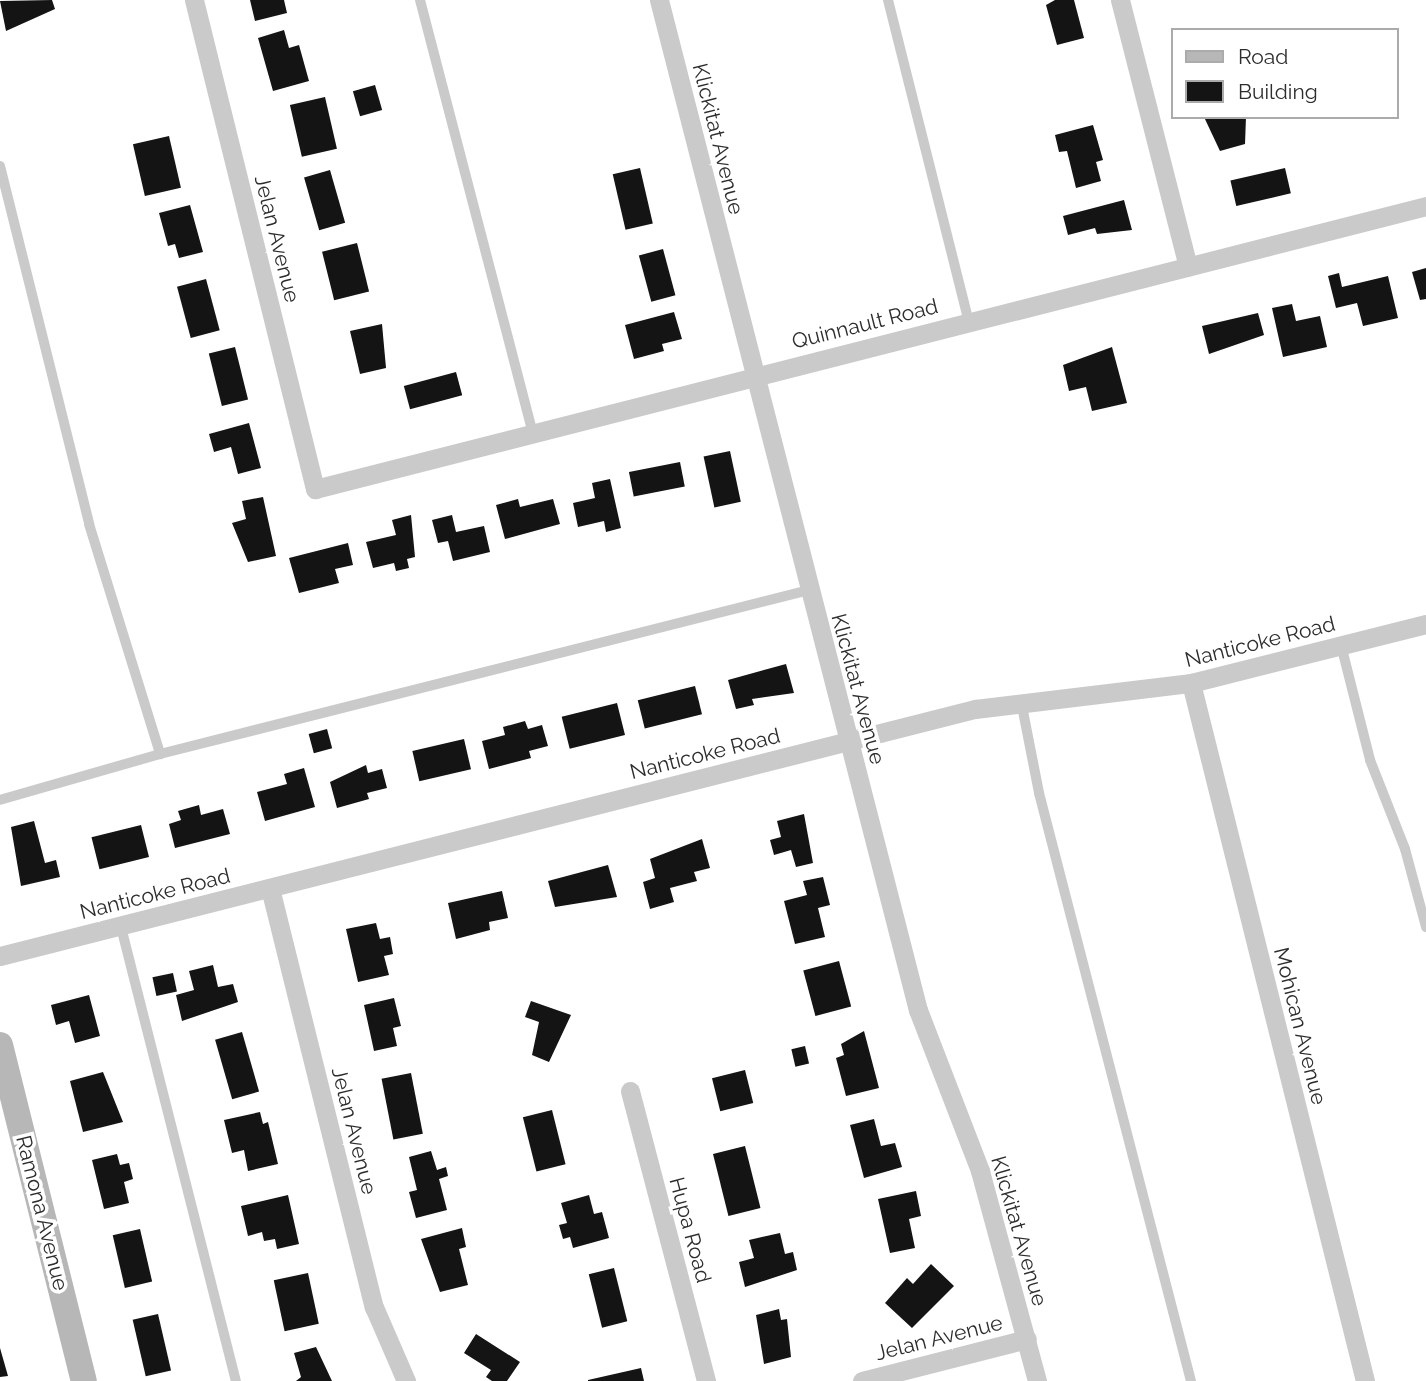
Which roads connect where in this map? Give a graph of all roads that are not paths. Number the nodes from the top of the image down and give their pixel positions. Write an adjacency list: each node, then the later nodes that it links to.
1 (194, 0): 12 (street, Jelan Avenue)
2 (421, 0): 11 (lane)
3 (659, 0): 10 (street, Klickitat Avenue)
4 (888, 0): 9 (lane)
5 (1120, 0): 8 (street)
6 (0, 166): 19 (lane)
7 (1426, 206): 8 (street, Quinnault Road)
8 (1188, 266): 9 (street, Quinnault Road)
9 (969, 322): 10 (street, Quinnault Road)
10 (755, 376): 11 (street, Quinnault Road); 13 (street, Klickitat Avenue)
11 (533, 434): 12 (street, Quinnault Road)
12 (316, 489)
13 (809, 590): 18 (street, Klickitat Avenue); 19 (lane)
14 (1426, 624): 15 (street, Nanticoke Road)
15 (1341, 645): 16 (street, Nanticoke Road); 23 (lane)
16 (1191, 683): 17 (street, Nanticoke Road); 35 (street, Mohican Avenue)
17 (1020, 701): 18 (street, Nanticoke Road); 34 (lane)
18 (848, 741): 21 (street, Nanticoke Road); 27 (street, Klickitat Avenue)
19 (160, 754): 20 (lane)
20 (0, 800)
21 (270, 888): 22 (street, Nanticoke Road); 30 (street, Jelan Avenue)
22 (121, 927): 24 (street, Nanticoke Road); 29 (lane)
23 (1426, 927)
24 (0, 956)
25 (0, 1045): 28 (street, Ramona Avenue)
26 (630, 1091): 31 (street, Hupa Road)
27 (1027, 1339): 32 (street, Jelan Avenue); 33 (street, Klickitat Avenue)
28 (84, 1381)
29 (236, 1381)
30 (405, 1381)
31 (706, 1381)
32 (862, 1381)
33 (1037, 1381)
34 (1191, 1381)
35 (1365, 1381)

